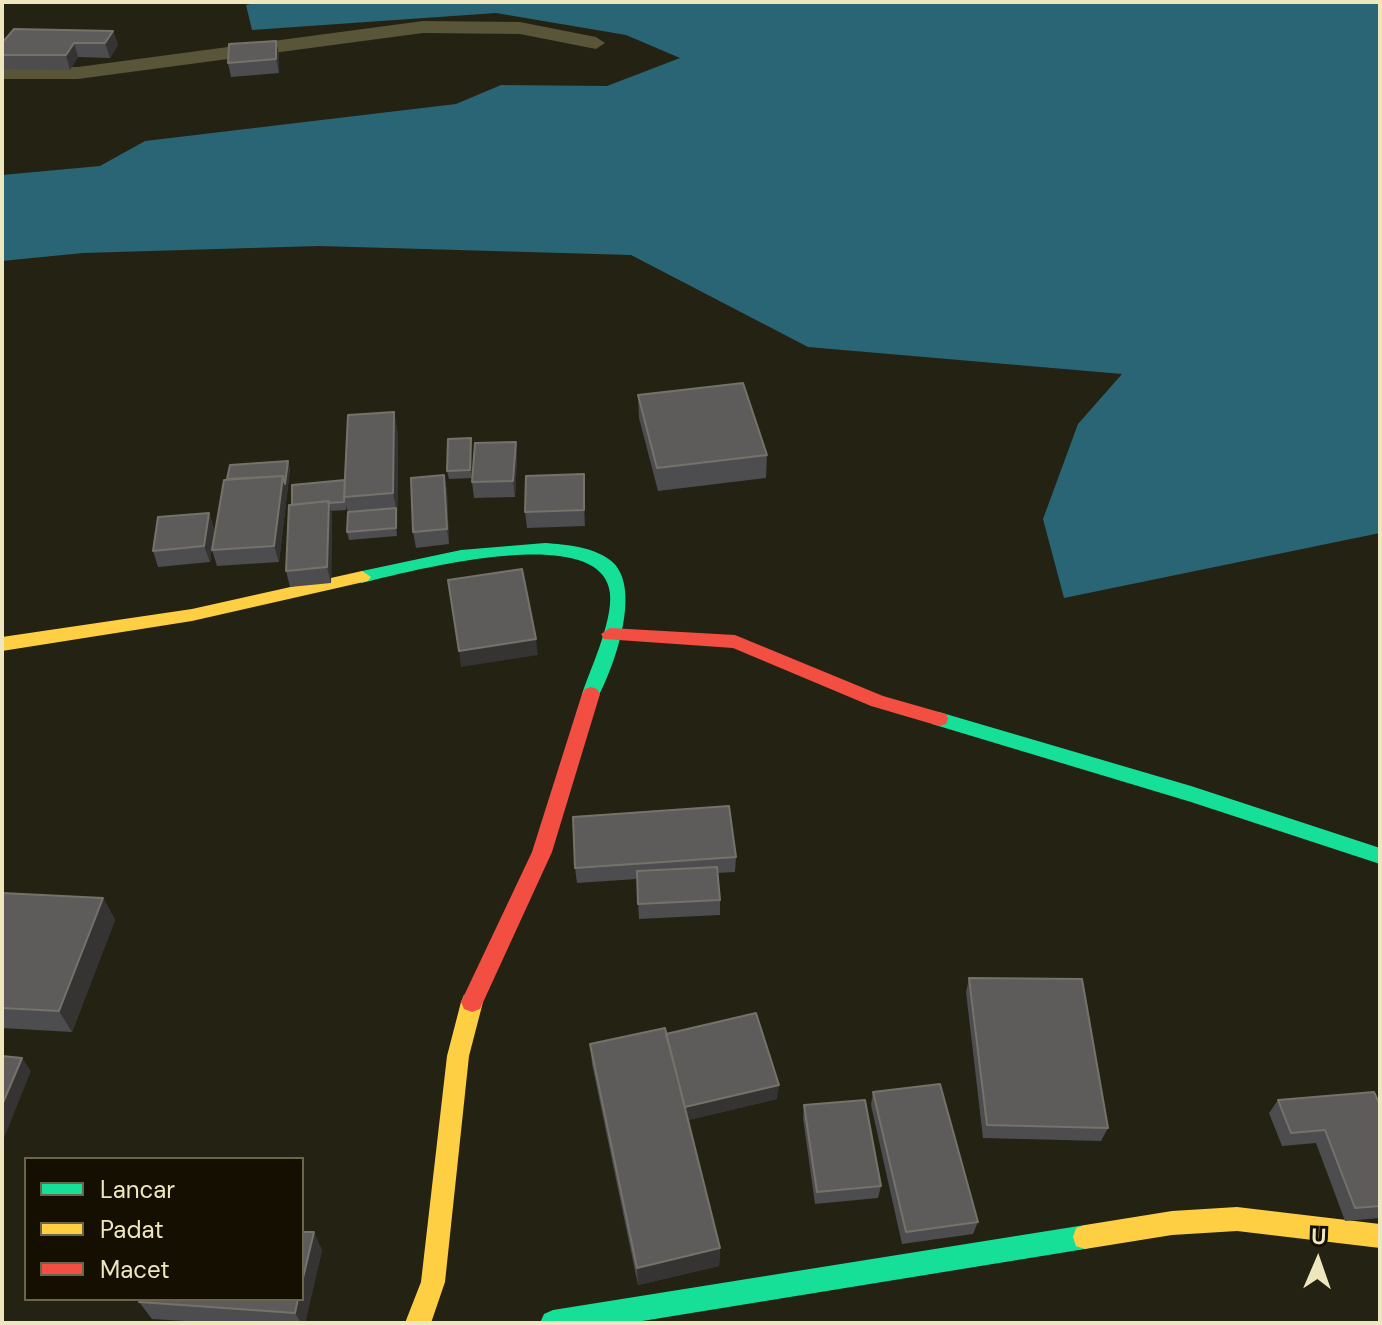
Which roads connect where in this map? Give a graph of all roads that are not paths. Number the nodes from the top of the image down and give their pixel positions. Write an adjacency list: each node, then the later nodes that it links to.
1 (596, 43): 2 (street)
2 (2, 73)
3 (610, 634): 4 (street); 5 (street); 7 (street)
4 (2, 644)
5 (1380, 856)
6 (1380, 1236): 8 (street)
7 (418, 1323)
8 (553, 1323)

